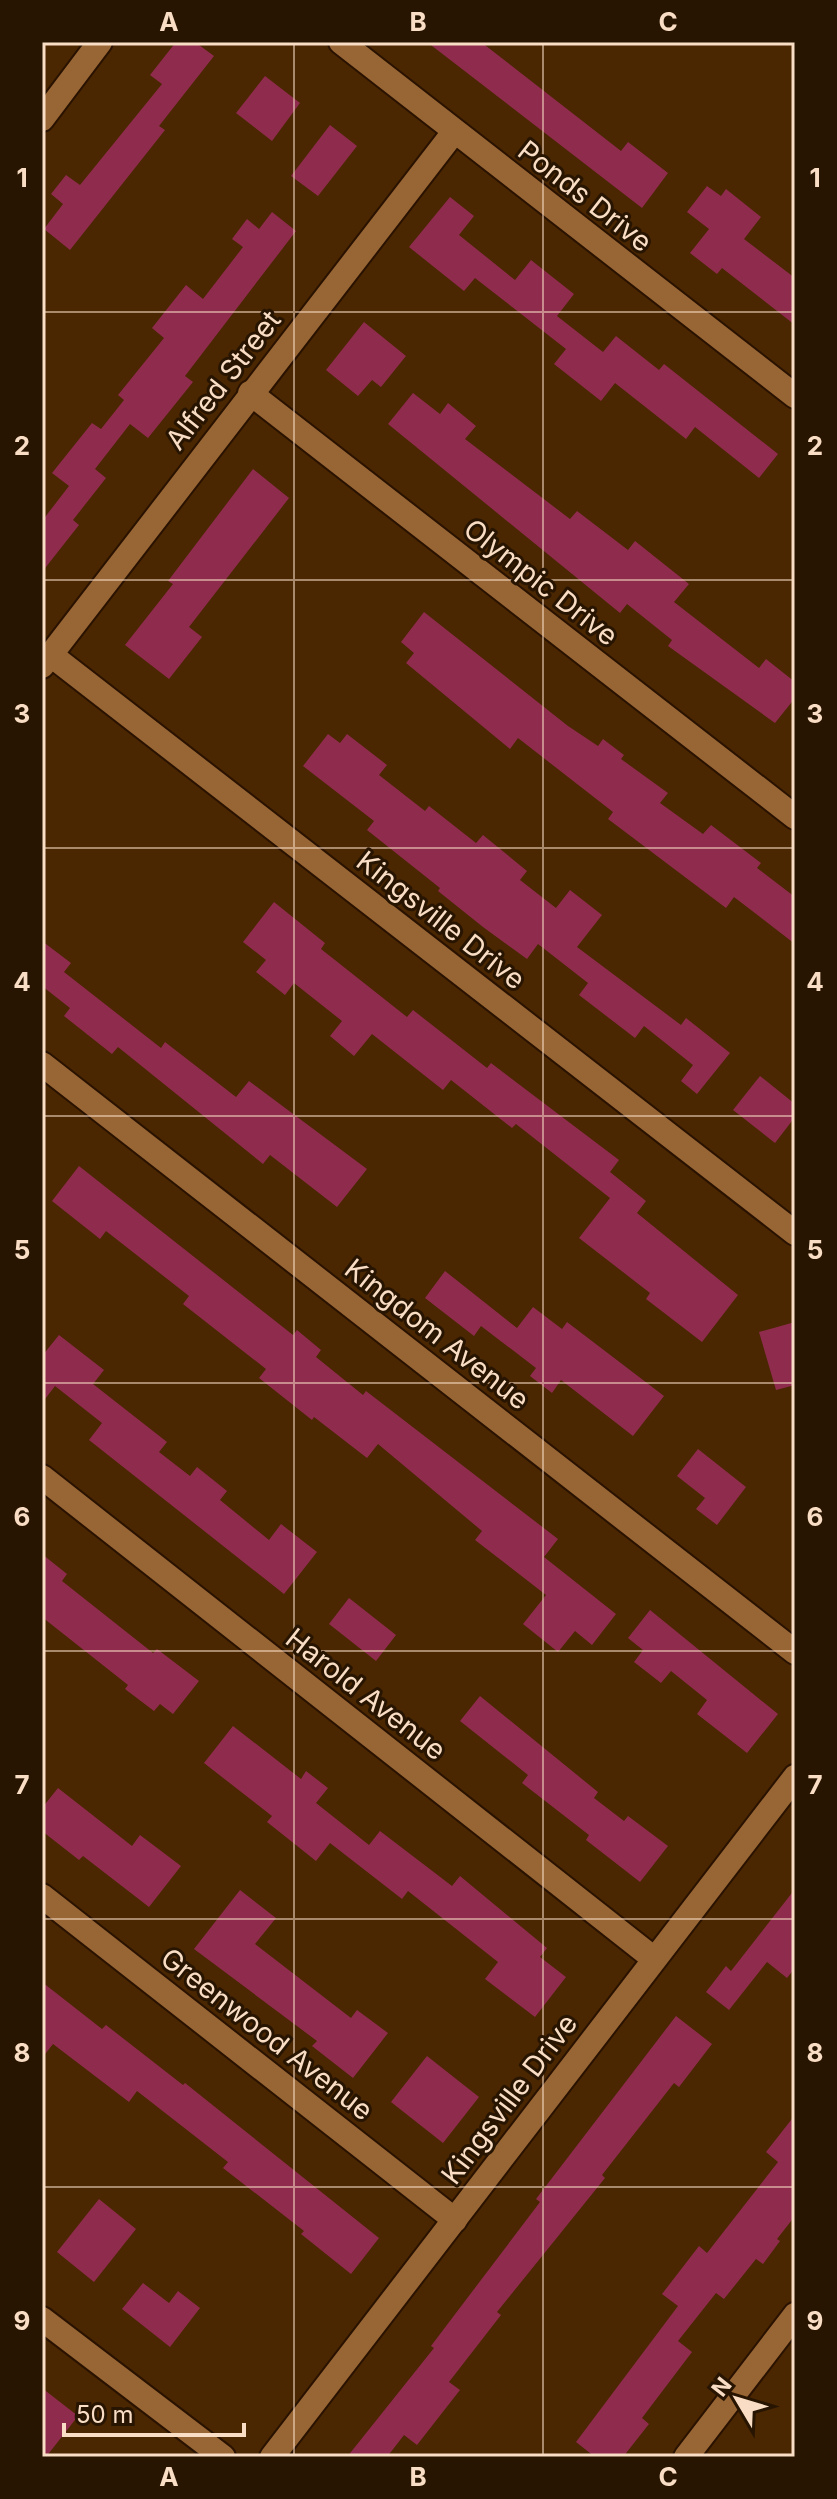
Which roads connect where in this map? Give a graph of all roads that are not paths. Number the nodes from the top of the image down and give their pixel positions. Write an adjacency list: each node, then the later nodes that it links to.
1 (100, 42): 3 (street)
2 (341, 42): 4 (street, Ponds Drive)
3 (42, 119)
4 (454, 132): 5 (street, Alfred Street); 6 (street, Ponds Drive)
5 (250, 393): 7 (street, Alfred Street); 8 (street, Olympic Drive)
6 (795, 396)
7 (46, 661): 10 (street, Kingsville Drive)
8 (795, 817)
9 (42, 1064): 12 (street, Kingdom Avenue)
10 (795, 1233)
11 (42, 1477): 15 (street, Harold Avenue)
12 (795, 1652)
13 (795, 1777): 15 (street, Kingsville Drive)
14 (42, 1896): 16 (street, Greenwood Avenue)
15 (653, 1958): 16 (street, Kingsville Drive)
16 (455, 2220): 20 (street, Kingsville Drive)
17 (795, 2315): 21 (street)
18 (42, 2319): 19 (street)
19 (223, 2457)
20 (272, 2457)
21 (686, 2457)

